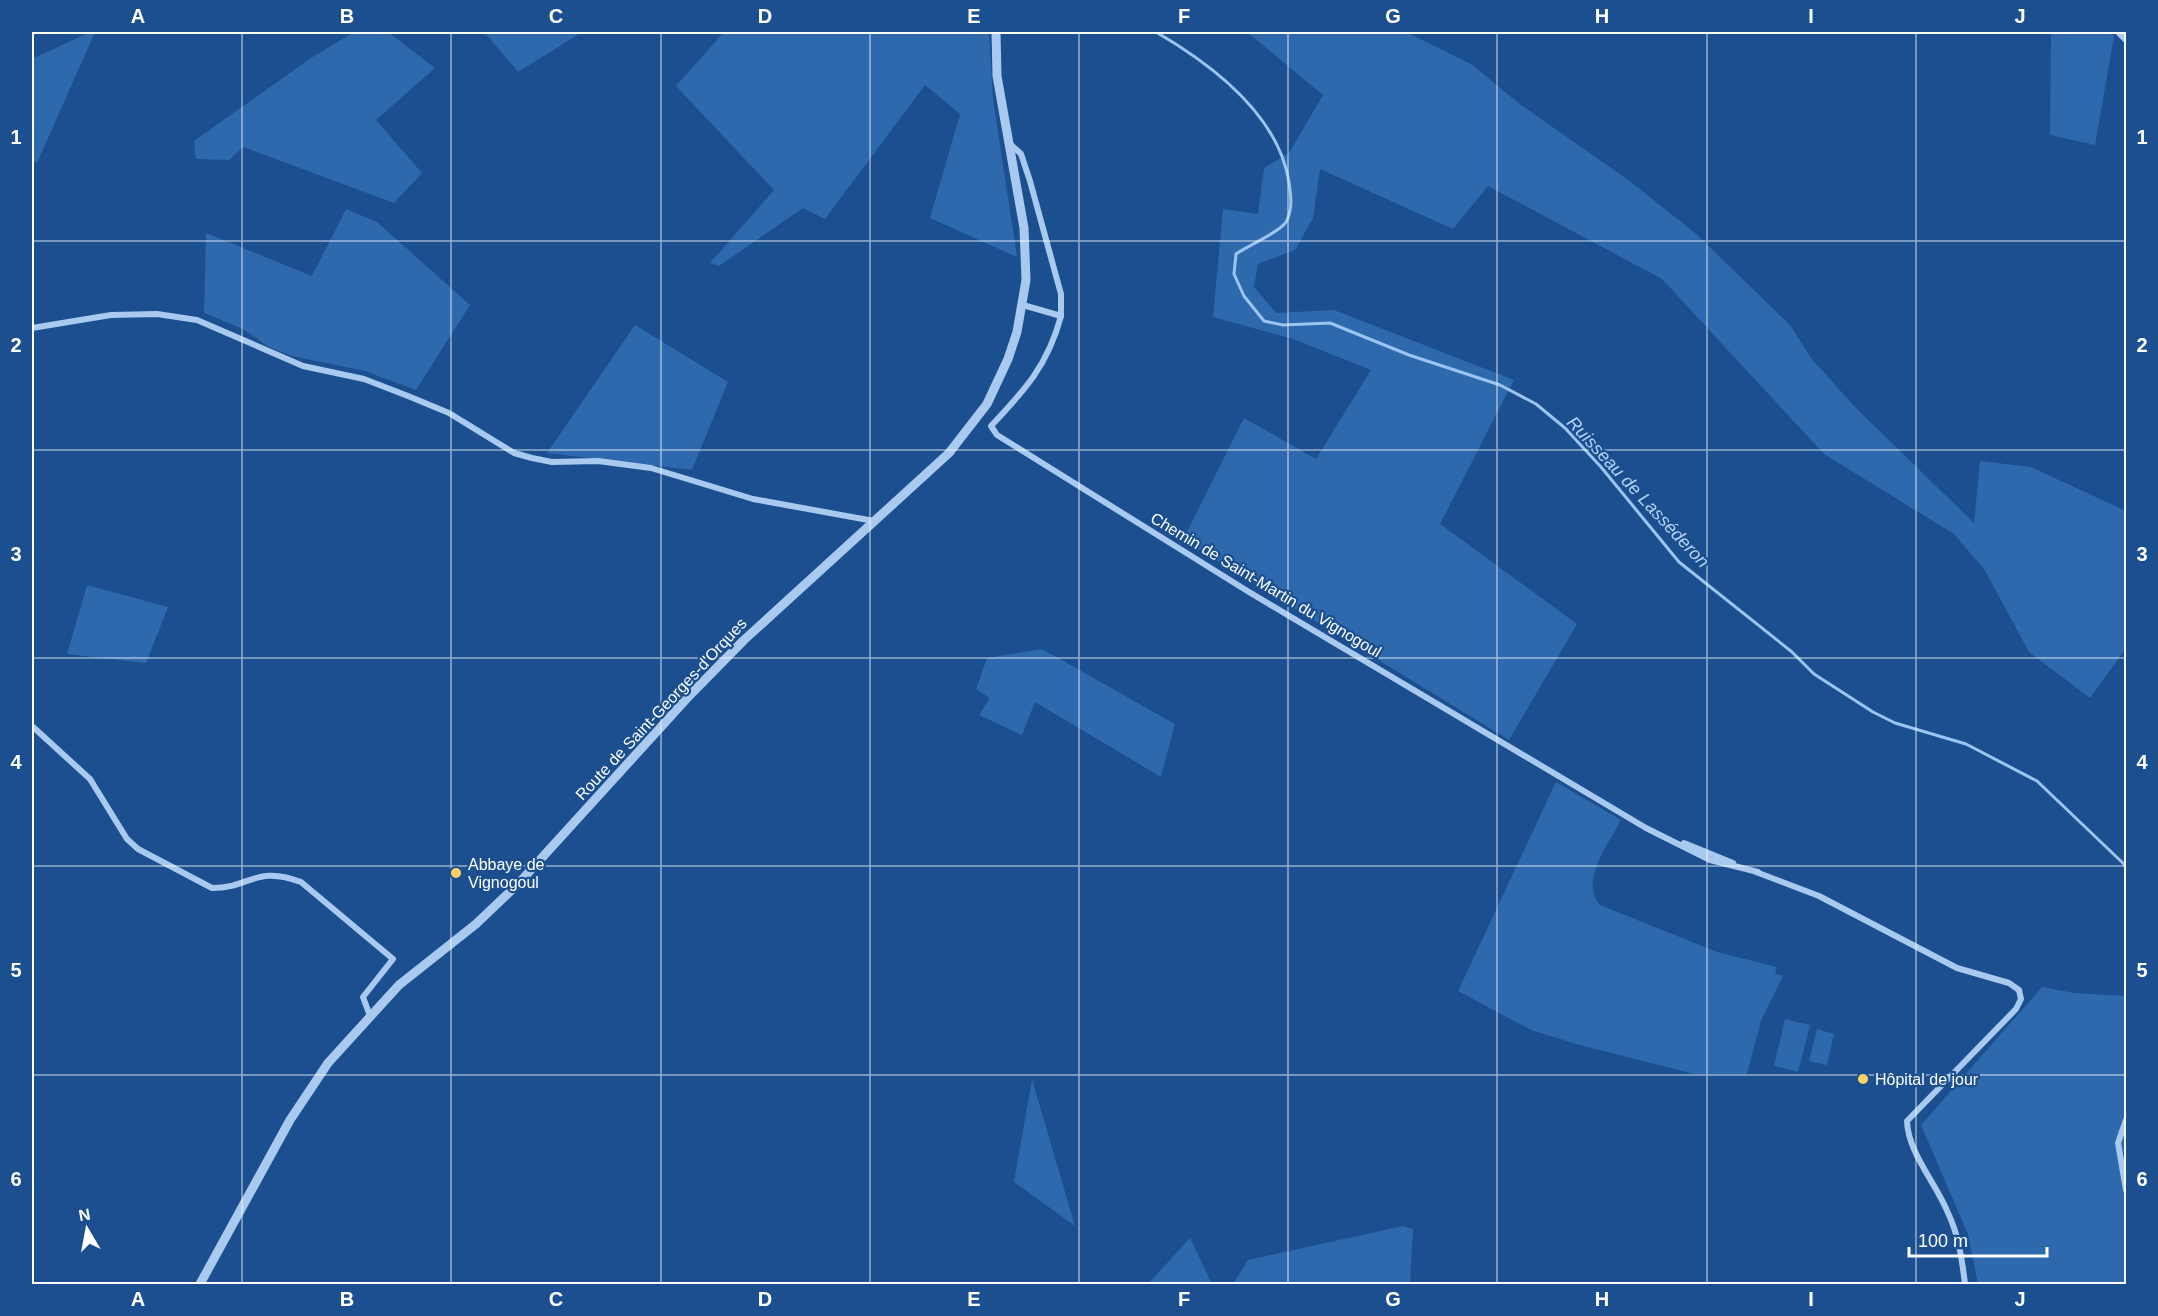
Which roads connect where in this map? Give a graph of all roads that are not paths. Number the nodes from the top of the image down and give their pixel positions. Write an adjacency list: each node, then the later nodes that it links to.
1 (996, 32): 4 (street, Route de Saint-Georges-d'Orques)
2 (2120, 32): 3 (street)
3 (2127, 38)
4 (1008, 141): 5 (street, Route de Saint-Georges-d'Orques); 6 (street, Chemin de Saint-Martin du Vignogoul)
5 (1023, 305): 6 (street); 8 (street, Route de Saint-Georges-d'Orques)
6 (1061, 316): 14 (street, Chemin de Saint-Martin du Vignogoul)
7 (32, 328): 8 (street)
8 (875, 521): 10 (street, Route de Saint-Georges-d'Orques)
9 (32, 726): 10 (street)
10 (370, 1017): 13 (street, Route de Saint-Georges-d'Orques)
11 (2127, 1120): 12 (street)
12 (2127, 1190)
13 (201, 1284)
14 (1965, 1284)

